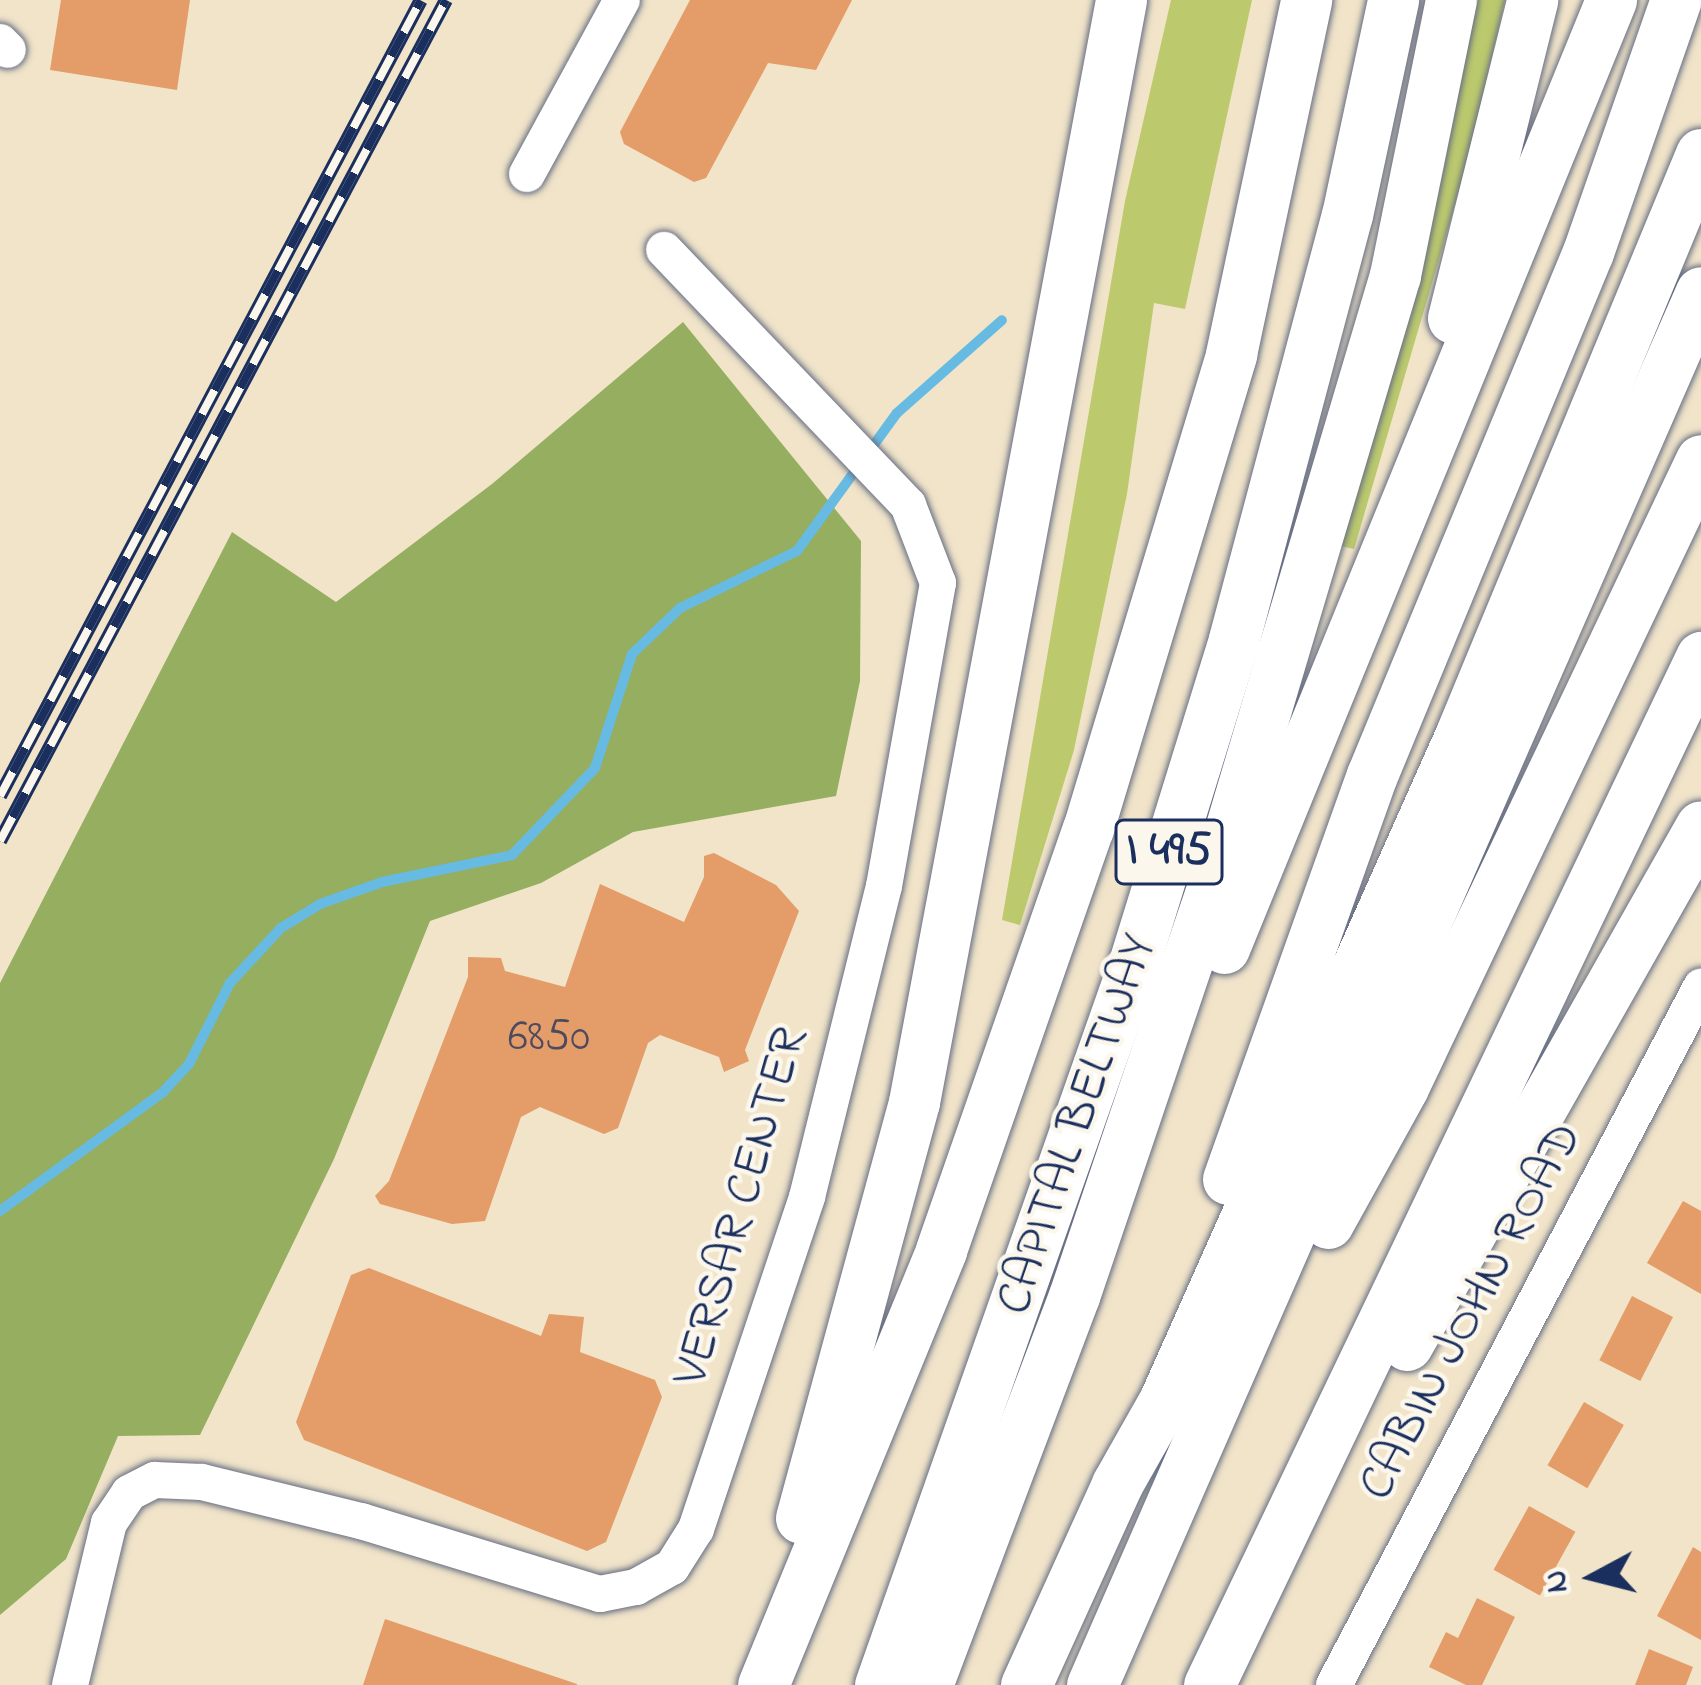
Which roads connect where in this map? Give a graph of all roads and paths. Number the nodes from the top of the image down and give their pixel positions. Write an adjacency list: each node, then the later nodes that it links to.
1 (622, 0): 10 (street)
2 (1121, 0): 22 (highway)
3 (1306, 0): 23 (highway)
4 (1393, 0): 24 (highway, CAPITAL BELTWAY / I 495)
5 (1451, 0): 18 (highway)
6 (1532, 0): 14 (highway)
7 (1610, 0): 14 (highway)
8 (1676, 0): 19 (highway)
9 (1701, 154): 19 (highway)
10 (527, 174)
11 (664, 250): 21 (street, VERSAR CENTER)
12 (1701, 292): 20 (highway)
13 (1701, 460): 20 (highway)
14 (1366, 612): 18 (highway)
15 (1701, 657): 28 (highway)
16 (1701, 826): 28 (highway)
17 (1701, 987): 29 (street, CABIN JOHN ROAD)
18 (1074, 1296): 25 (highway)
19 (1117, 1484): 26 (highway)
20 (1164, 1523): 27 (highway)
21 (70, 1685)
22 (751, 1685)
23 (763, 1685)
24 (880, 1685)
25 (927, 1685)
26 (1026, 1685)
27 (1092, 1685)
28 (1212, 1685)
29 (1334, 1685)

